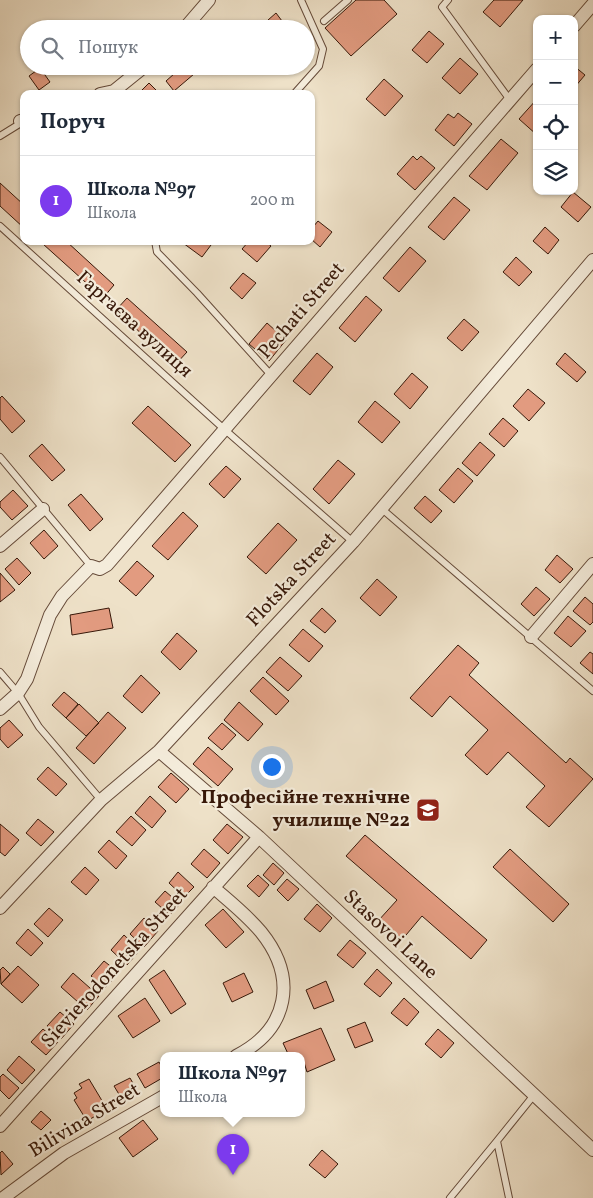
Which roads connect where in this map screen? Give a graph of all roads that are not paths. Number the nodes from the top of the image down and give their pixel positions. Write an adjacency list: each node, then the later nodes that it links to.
1 (209, 0): 6 (street)
2 (302, 0): 7 (lane)
3 (348, 0): 8 (lane)
4 (448, 0): 17 (lane)
5 (593, 4): 9 (street)
6 (192, 20)
7 (311, 20)
8 (324, 21)
9 (578, 21)
10 (315, 30): 11 (lane)
11 (315, 70)
12 (533, 74): 17 (street, Pechati Street)
13 (134, 75): 15 (street)
14 (311, 75): 16 (lane)
15 (115, 90)
16 (298, 90)
17 (510, 100): 25 (street, Pechati Street)
18 (20, 124): 19 (lane)
19 (0, 136)
20 (0, 226): 21 (lane, Гаргаєва вулиця)
21 (20, 244)
22 (21, 245): 26 (lane, Гаргаєва вулиця)
23 (156, 245): 25 (lane)
24 (593, 260): 29 (street, Flotska Street)
25 (271, 376): 26 (street, Pechati Street)
26 (224, 429): 30 (lane, Гаргаєва вулиця); 33 (street, Pechati Street)
27 (0, 457): 28 (lane)
28 (43, 509): 31 (street); 33 (lane)
29 (382, 509): 30 (street, Flotska Street); 34 (lane)
30 (353, 542): 39 (street, Flotska Street)
31 (0, 546)
32 (593, 564): 34 (street)
33 (91, 566): 37 (street)
34 (531, 637): 36 (lane)
35 (0, 672): 37 (lane)
36 (593, 691)
37 (18, 693): 38 (street); 40 (lane)
38 (0, 709)
39 (159, 751): 40 (street, Flotska Street); 41 (street, Stasovoi Lane)
40 (101, 800): 43 (street, Flotska Street)
41 (259, 837): 42 (street, Sievierodonetska Street); 45 (street, Stasovoi Lane)
42 (213, 887): 44 (street); 47 (street, Sievierodonetska Street)
43 (0, 908)
44 (245, 1052)
45 (534, 1095): 48 (lane); 49 (street, Stasovoi Lane)
46 (160, 1098): 50 (street, Bilivina Street)
47 (0, 1126)
48 (497, 1141): 51 (lane); 52 (lane)
49 (593, 1150)
50 (3, 1198)
51 (450, 1198)
52 (509, 1198)

